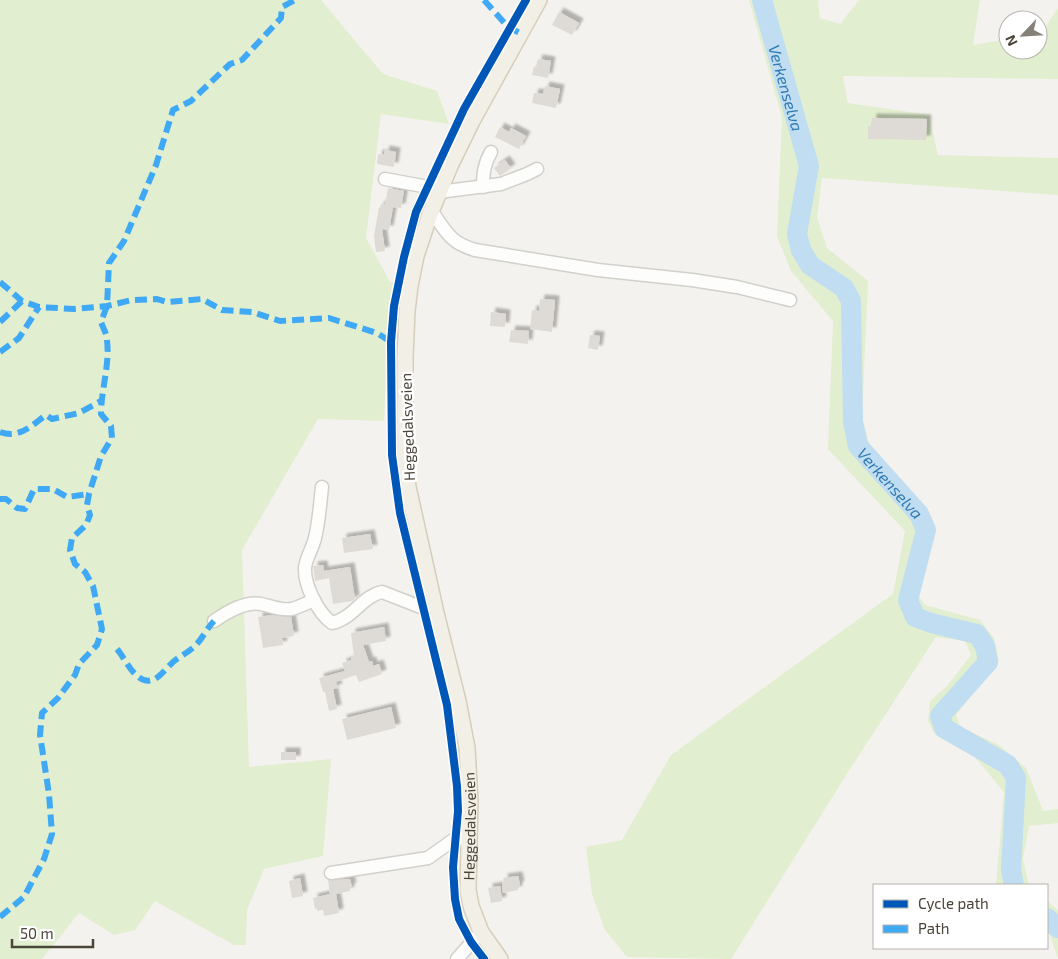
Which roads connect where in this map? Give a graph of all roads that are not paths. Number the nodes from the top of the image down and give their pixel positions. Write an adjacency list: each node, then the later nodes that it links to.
1 (540, 0): 6 (main road, Heggedalsveien)
2 (490, 152): 5 (lane)
3 (537, 169): 5 (lane)
4 (385, 179): 6 (lane)
5 (482, 187): 6 (lane)
6 (438, 192): 7 (main road, Heggedalsveien)
7 (430, 214): 8 (lane); 11 (main road, Heggedalsveien)
8 (790, 300)
9 (322, 487): 10 (lane)
10 (314, 600): 11 (lane); 12 (lane)
11 (436, 613): 13 (main road, Heggedalsveien)
12 (214, 621)
13 (469, 839): 14 (lane); 15 (main road, Heggedalsveien)
14 (331, 873)
15 (481, 932): 16 (lane); 17 (main road, Heggedalsveien)
16 (456, 959)
17 (500, 959)

